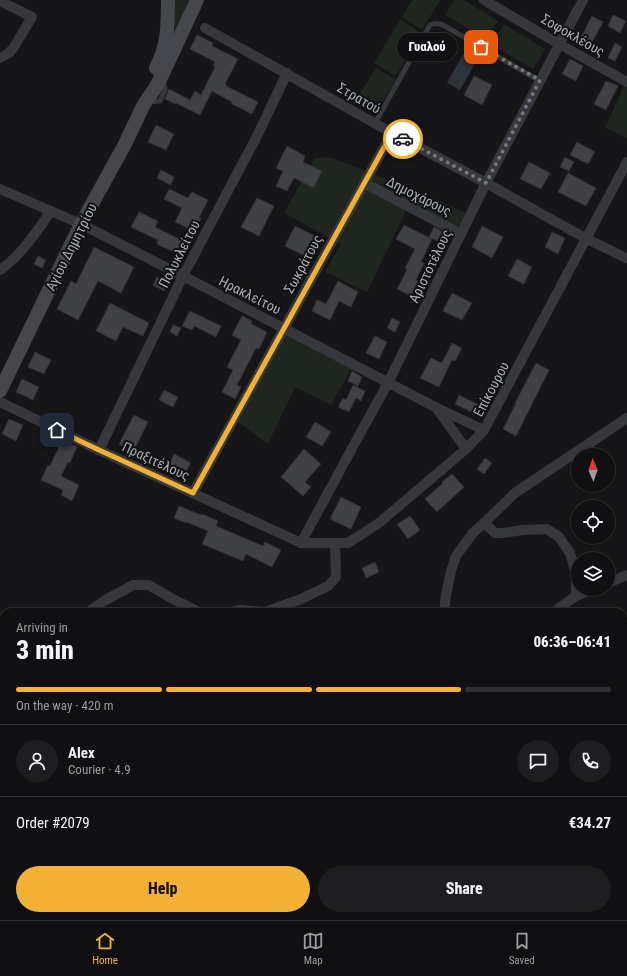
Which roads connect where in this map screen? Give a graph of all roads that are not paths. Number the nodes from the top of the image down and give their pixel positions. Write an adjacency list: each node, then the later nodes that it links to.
1 (168, 0): 12 (street, Αγίου Δημητρίου)
2 (197, 0): 12 (street, Αγίου Δημητρίου)
3 (484, 0): 7 (street, Σοφοκλέους)
4 (583, 0): 7 (street, Αριστοτέλους)
5 (0, 1): 8 (street)
6 (206, 28): 9 (street, Στρατού)
7 (559, 44): 10 (street, Αριστοτέλους); 11 (street, Σοφοκλέους)
8 (0, 58)
9 (287, 73): 13 (street, Στρατού); 25 (street, Πολυκλείτου)
10 (540, 80): 13 (lane); 17 (street, Αριστοτέλους)
11 (627, 82)
12 (145, 103): 20 (street, Αγίου Δημητρίου)
13 (375, 123): 14 (street, Στρατού)
14 (392, 133): 16 (street, Σωκράτους); 17 (street, Στρατού)
15 (627, 162): 22 (street, Επίκουρου)
16 (364, 183): 21 (street, Δημοχάρους); 26 (street, Σωκράτους)
17 (486, 183): 21 (street, Αριστοτέλους); 22 (street, Στρατού)
18 (0, 189): 19 (street, Ηρακλείτου)
19 (51, 211): 20 (street, Ηρακλείτου); 24 (street)
20 (81, 224): 25 (street, Ηρακλείτου); 28 (street, Αγίου Δημητρίου)
21 (461, 234): 27 (street, Αριστοτέλους)
22 (587, 238): 23 (street, Στρατού); 32 (street, Επίκουρου)
23 (627, 258)
24 (0, 270)
25 (183, 276): 26 (street, Ηρακλείτου); 34 (street, Πολυκλείτου)
26 (284, 328): 27 (street, Ηρακλείτου); 35 (street, Σωκράτους)
27 (388, 383): 30 (street, Ηρακλείτου); 38 (street, Αριστοτέλους)
28 (0, 390)
29 (0, 402): 34 (street, Πραξιτέλους)
30 (437, 408): 32 (street, Ηρακλείτου); 33 (street)
31 (627, 418): 36 (street)
32 (484, 430): 33 (street, Επίκουρου)
33 (466, 449): 37 (street, Επίκουρου)
34 (99, 450): 35 (street, Πραξιτέλους)
35 (193, 493): 38 (street, Πραξιτέλους)
36 (484, 523): 39 (street); 46 (street)
37 (334, 543): 38 (street, Επίκουρου); 45 (street)
38 (301, 544)
39 (571, 556)
40 (627, 575): 41 (street)
41 (615, 580)
42 (576, 596): 47 (street)
43 (94, 608): 44 (street)
44 (191, 608)
45 (276, 608)
46 (444, 608)
47 (559, 608)

